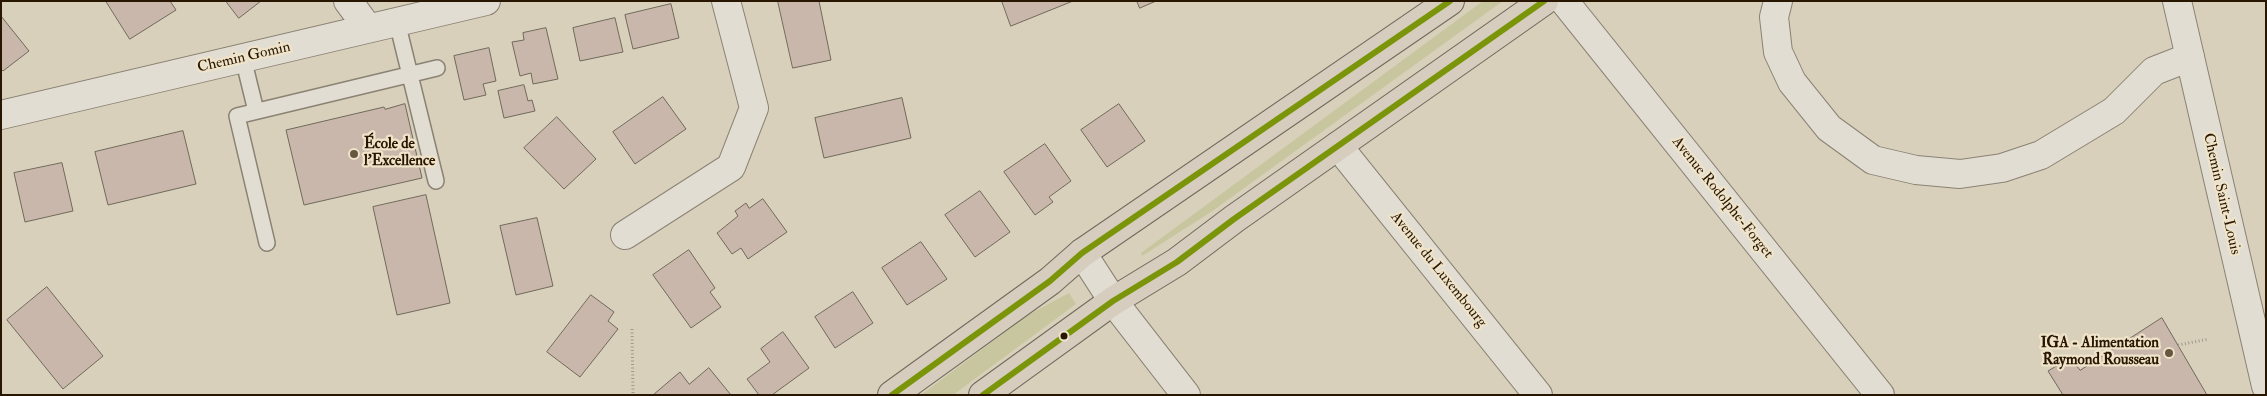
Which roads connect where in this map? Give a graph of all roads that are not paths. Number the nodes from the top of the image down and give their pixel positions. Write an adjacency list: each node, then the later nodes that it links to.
1 (348, 1): 10 (street)
2 (486, 1): 9 (street, Chemin Gomin)
3 (726, 1): 19 (street)
4 (1450, 1): 21 (main road)
5 (1544, 1): 17 (main road)
6 (1564, 1): 28 (street, Avenue Rodolphe-Forget)
7 (1778, 1): 12 (street)
8 (2177, 1): 12 (street, Chemin Saint-Louis)
9 (397, 22): 10 (street, Chemin Gomin); 14 (lane)
10 (368, 28): 11 (street, Chemin Gomin)
11 (243, 58): 15 (lane); 16 (street, Chemin Gomin)
12 (2190, 58): 23 (street, Chemin Saint-Louis)
13 (438, 68): 14 (lane)
14 (409, 75): 15 (lane); 18 (lane)
15 (256, 111): 20 (lane)
16 (1, 115)
17 (1338, 146): 22 (main road); 27 (street, Avenue du Luxembourg)
18 (436, 181)
19 (626, 235)
20 (267, 243)
21 (1082, 253): 22 (street); 24 (main road)
22 (1113, 301): 25 (main road); 26 (street)
23 (2266, 386)
24 (892, 395)
25 (983, 395)
26 (1186, 395)
27 (1538, 395)
28 (1880, 395)

